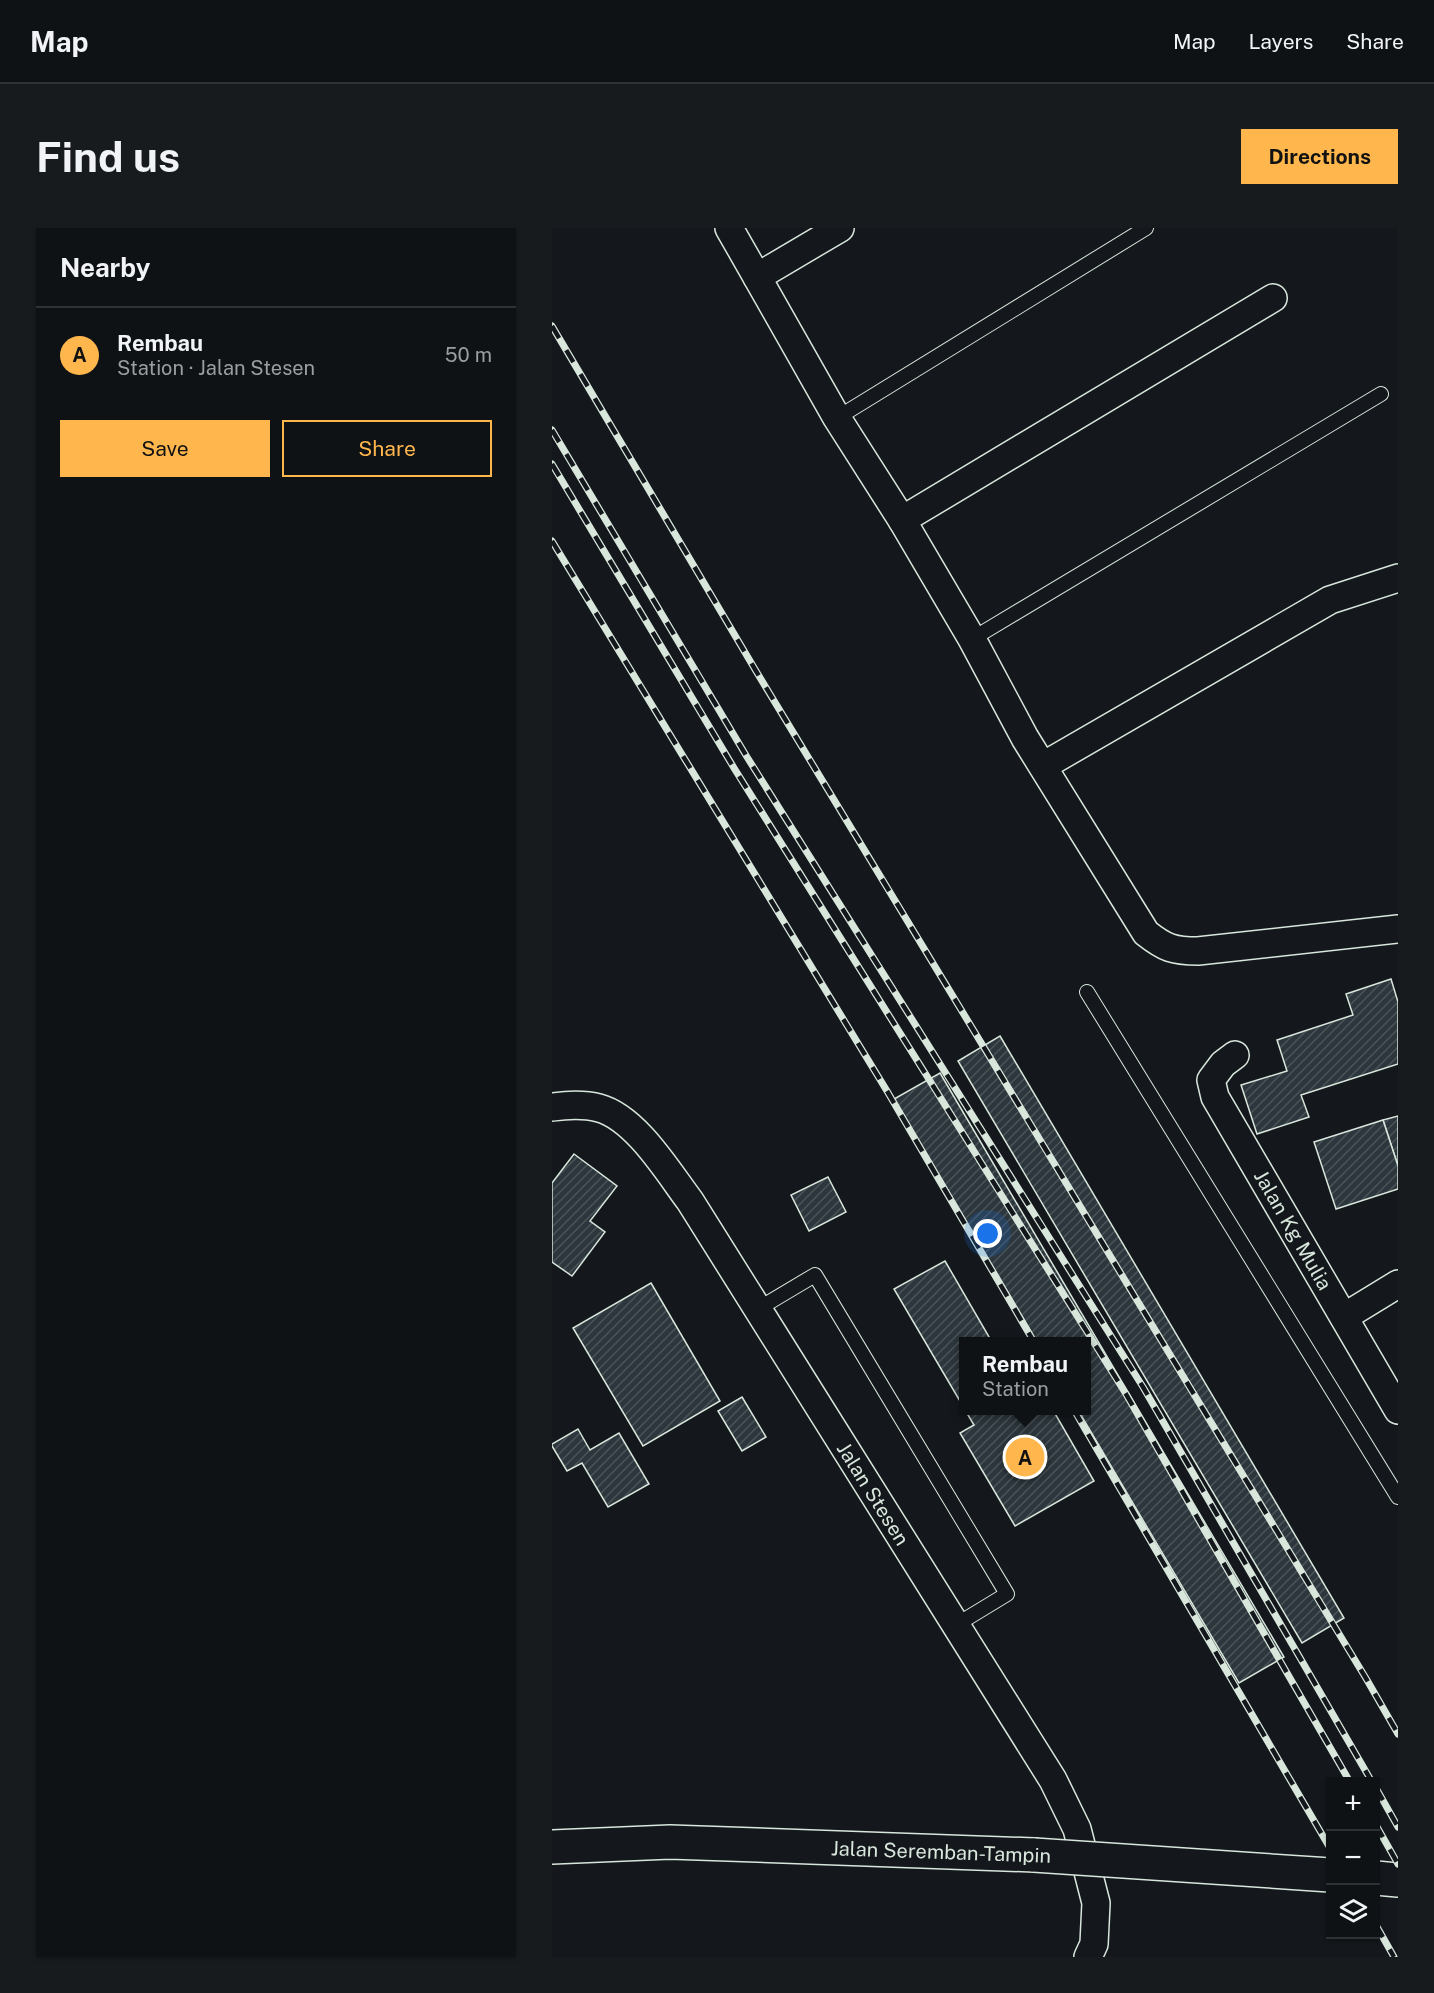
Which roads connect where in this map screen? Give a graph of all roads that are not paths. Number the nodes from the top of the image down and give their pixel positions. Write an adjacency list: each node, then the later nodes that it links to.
1 (729, 228): 4 (street)
2 (840, 228): 4 (street)
3 (1146, 228): 7 (lane)
4 (757, 277): 7 (street)
5 (1273, 298): 8 (street)
6 (1382, 394): 10 (lane)
7 (837, 418): 8 (street)
8 (902, 520): 10 (street)
9 (1398, 578): 11 (street)
10 (972, 639): 11 (street)
11 (1043, 766): 12 (street)
12 (1398, 929)
13 (1087, 992): 20 (lane)
14 (1235, 1055): 18 (street, Jalan Kg Mulia)
15 (552, 1107): 17 (street, Jalan Stesen)
16 (1398, 1284): 18 (street)
17 (758, 1310): 21 (street, Jalan Stesen); 21 (lane)
18 (1344, 1317): 19 (street, Jalan Kg Mulia)
19 (1398, 1410)
20 (1398, 1497)
21 (956, 1625): 26 (street, Jalan Stesen)
22 (552, 1847): 23 (highway, Jalan Seremban-Tampin, bridge)
23 (1326, 1875)
24 (1380, 1878): 25 (highway)
25 (1398, 1880)
26 (1088, 1957)

